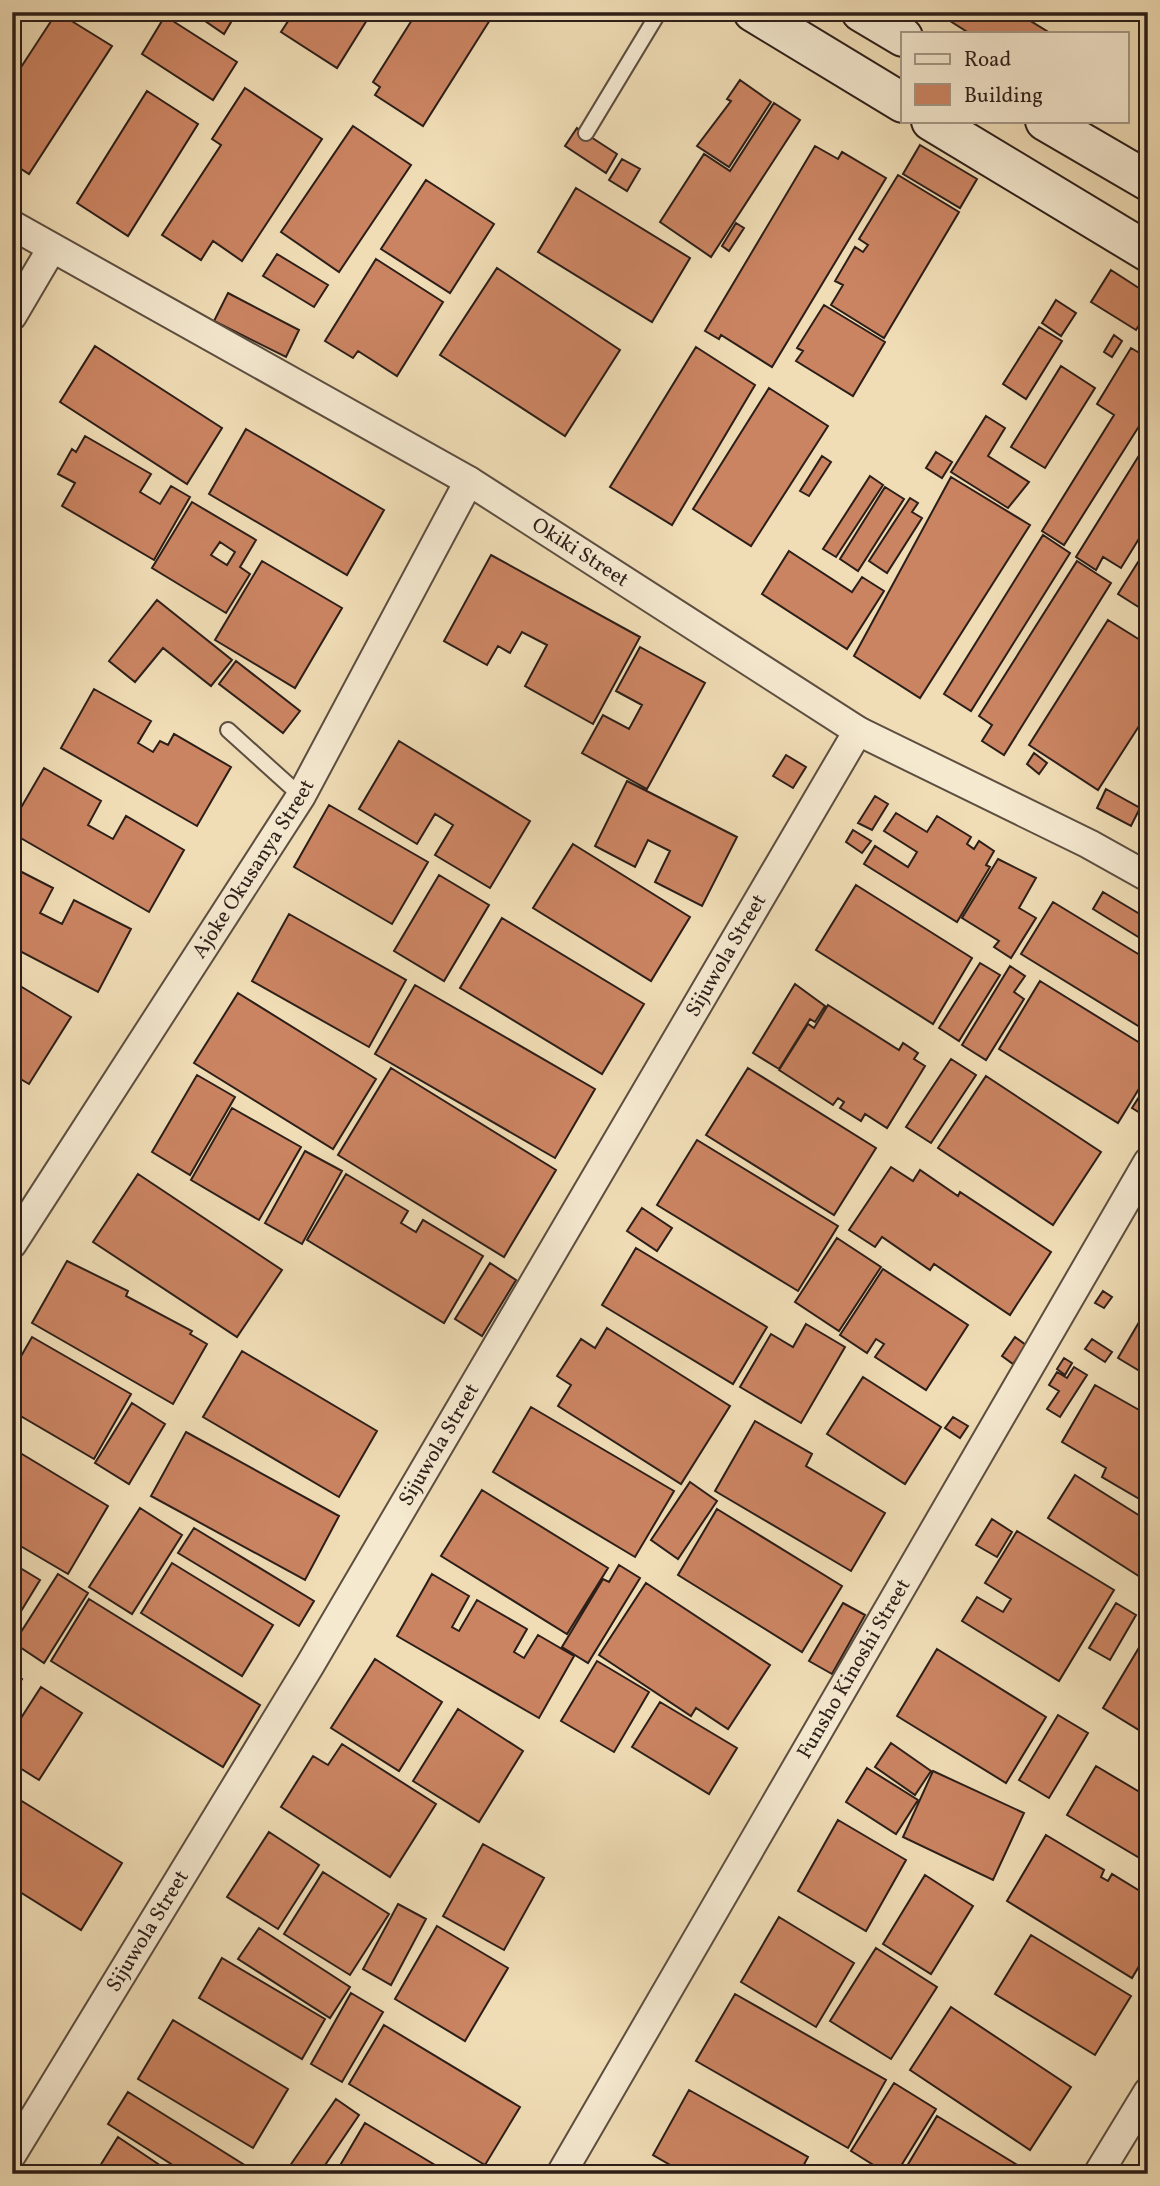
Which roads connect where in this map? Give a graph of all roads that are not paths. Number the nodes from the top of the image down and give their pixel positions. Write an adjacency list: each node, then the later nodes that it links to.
1 (659, 12): 8 (lane)
2 (753, 12): 5 (main road)
3 (861, 12): 4 (main road)
4 (901, 36)
5 (901, 102)
6 (933, 122): 12 (main road)
7 (1047, 122): 9 (main road)
8 (586, 133)
9 (1148, 181)
10 (12, 225): 11 (street, Okiki Street)
11 (52, 248): 13 (street); 14 (street, Okiki Street)
12 (1148, 253)
13 (12, 316)
14 (469, 481): 16 (street, Okiki Street); 17 (street, Ajoke Okusanya Street)
15 (229, 730): 17 (lane)
16 (858, 731): 18 (street, Okiki Street); 22 (street, Sijuwola Street)
17 (302, 796): 20 (street, Ajoke Okusanya Street)
18 (1148, 877)
19 (1148, 1162): 23 (street, Funsho Kinoshi Street)
20 (12, 1244)
21 (1148, 2092): 24 (street)
22 (12, 2154)
23 (561, 2174)
24 (1098, 2174)

